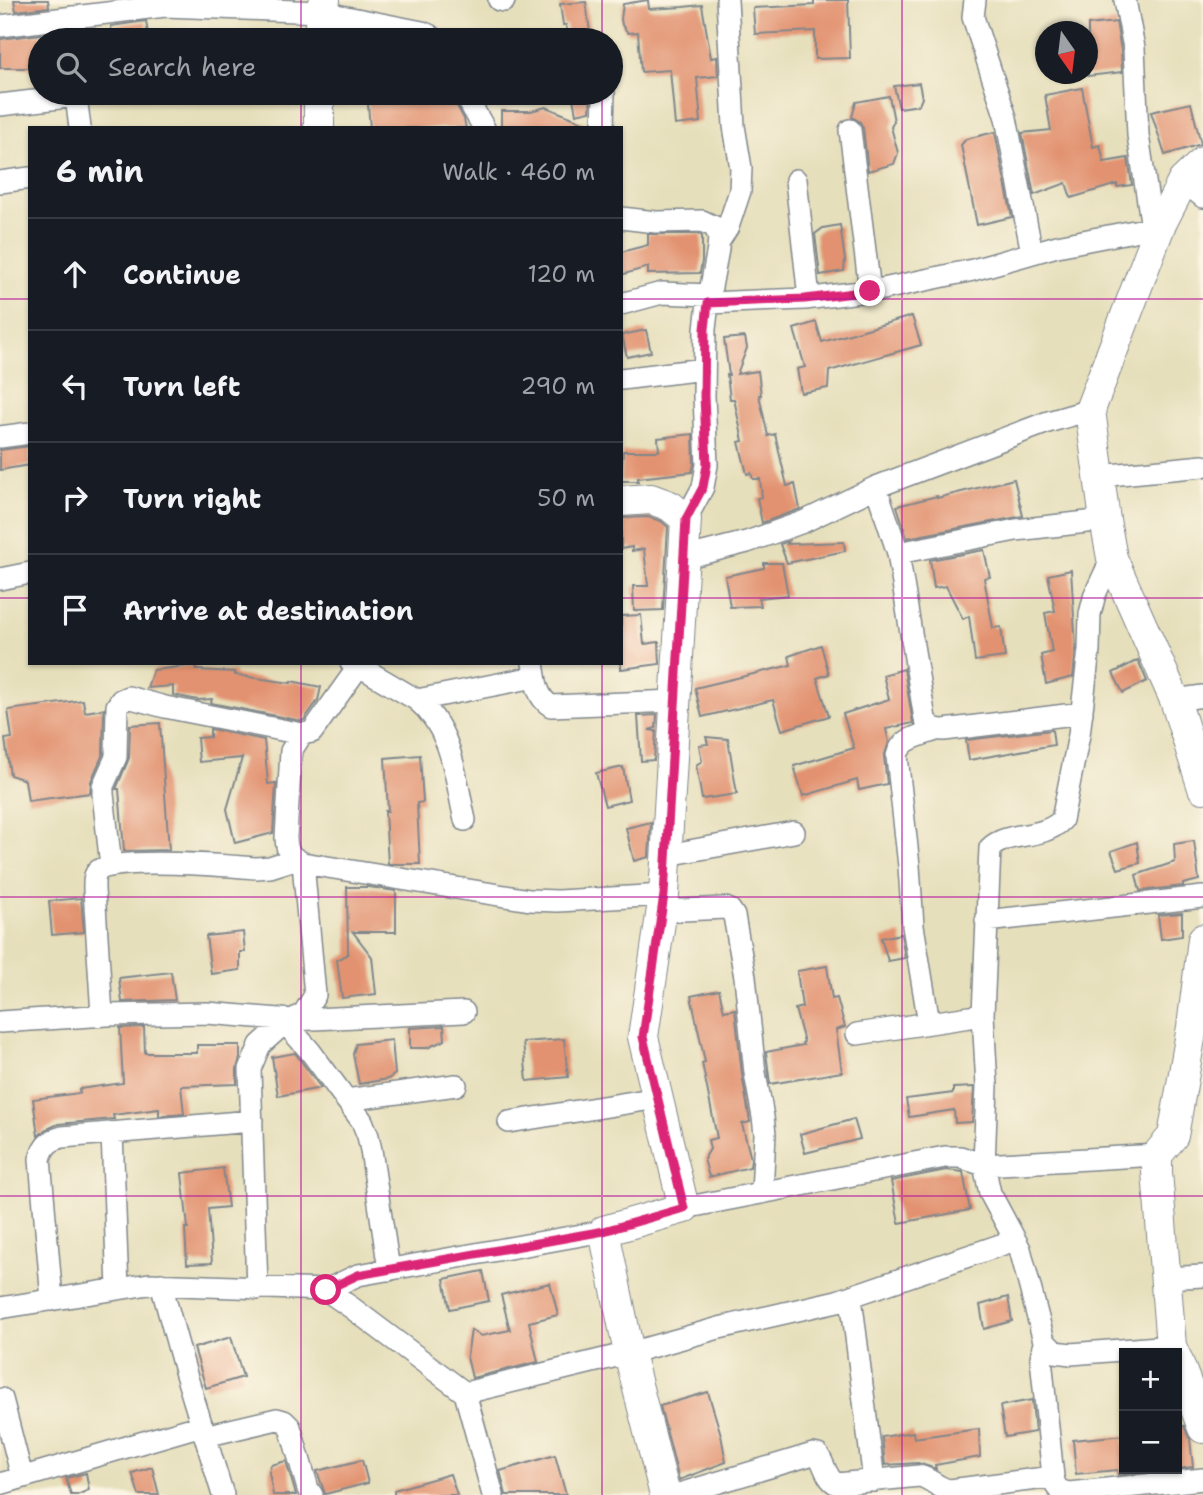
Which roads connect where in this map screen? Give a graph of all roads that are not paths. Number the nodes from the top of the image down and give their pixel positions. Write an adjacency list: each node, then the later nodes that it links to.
1 (727, 0): 25 (street)
2 (975, 0): 26 (street)
3 (1125, 0): 24 (street)
4 (81, 11): 5 (street); 6 (street)
5 (322, 17): 7 (street)
6 (0, 26)
7 (395, 28)
8 (28, 101): 9 (street)
9 (0, 105)
10 (79, 105): 14 (street)
11 (319, 105): 15 (street)
12 (471, 105): 16 (street)
13 (604, 105): 17 (street)
14 (79, 126)
15 (320, 126)
16 (483, 126)
17 (603, 126)
18 (850, 130): 27 (street)
19 (28, 178): 22 (street)
20 (796, 180): 28 (street)
21 (1196, 180): 24 (street)
22 (0, 182)
23 (623, 218): 25 (street)
24 (1156, 227): 26 (street); 33 (street)
25 (719, 241): 29 (street)
26 (1032, 253): 27 (street)
27 (870, 291): 28 (street)
28 (808, 298): 29 (street)
29 (709, 299): 30 (street); 31 (street)
30 (623, 303)
31 (705, 369): 32 (street); 40 (street)
32 (623, 379)
33 (1090, 410): 37 (street); 38 (street)
34 (28, 433): 35 (street)
35 (0, 437)
36 (1203, 466): 37 (street)
37 (1099, 476): 41 (street)
38 (876, 487): 42 (street); 43 (street)
39 (623, 501): 40 (street)
40 (686, 519): 43 (street)
41 (1105, 520): 42 (street); 44 (street)
42 (898, 554): 54 (street)
43 (684, 558): 52 (street)
44 (1112, 558): 50 (street); 53 (street)
45 (28, 573): 46 (street)
46 (0, 579)
47 (357, 665): 55 (street)
48 (360, 665): 51 (street)
49 (534, 670): 51 (street); 52 (street)
50 (1189, 698): 56 (street)
51 (417, 699): 57 (street)
52 (676, 701): 59 (street)
53 (1082, 713): 54 (street); 64 (street)
54 (936, 730): 71 (street)
55 (302, 734): 60 (street); 61 (street)
56 (1202, 782)
57 (464, 820)
58 (794, 832): 59 (street)
59 (667, 855): 63 (street)
60 (299, 861): 61 (street); 63 (street); 70 (street)
61 (111, 866): 68 (street)
62 (1203, 897): 64 (street)
63 (663, 903): 75 (street); 82 (street)
64 (986, 921): 67 (street)
65 (1203, 939): 72 (street)
66 (464, 1012): 70 (street)
67 (983, 1014): 71 (street); 81 (street)
68 (102, 1015): 69 (street); 70 (street)
69 (0, 1022)
70 (289, 1022): 76 (street); 77 (street)
71 (929, 1023): 73 (street)
72 (1197, 1026): 80 (street)
73 (858, 1034)
74 (456, 1085): 76 (street)
75 (658, 1098): 78 (street); 83 (street)
76 (346, 1100): 86 (street)
77 (252, 1121): 79 (street); 91 (street)
78 (509, 1122)
79 (112, 1133): 90 (street); 94 (street)
80 (1157, 1155): 81 (street); 88 (street)
81 (984, 1165): 82 (street); 85 (street)
82 (762, 1193): 83 (street)
83 (684, 1208): 84 (street)
84 (604, 1231): 86 (street); 98 (street)
85 (1015, 1240): 93 (street); 97 (street)
86 (389, 1270): 92 (street)
87 (1203, 1276): 88 (street)
88 (1165, 1278): 96 (street)
89 (161, 1284): 90 (street); 91 (street); 104 (street)
90 (118, 1289): 94 (street)
91 (257, 1289): 92 (street)
92 (326, 1290): 101 (street)
93 (851, 1297): 98 (street); 108 (street)
94 (52, 1300): 95 (street)
95 (0, 1308)
96 (1173, 1348)
97 (1055, 1352): 99 (street); 106 (street)
98 (629, 1353): 101 (street); 113 (street)
99 (1119, 1354)
100 (1182, 1372): 103 (street)
101 (465, 1393): 112 (street)
102 (2, 1399): 105 (street)
103 (1202, 1419)
104 (204, 1431): 105 (street); 110 (street); 111 (street)
105 (22, 1477): 109 (street)
106 (1053, 1477): 107 (street); 108 (street)
107 (1203, 1479)
108 (874, 1481): 114 (street)
109 (0, 1484)
110 (223, 1495)
111 (312, 1495)
112 (494, 1495)
113 (665, 1495)
114 (676, 1495)

